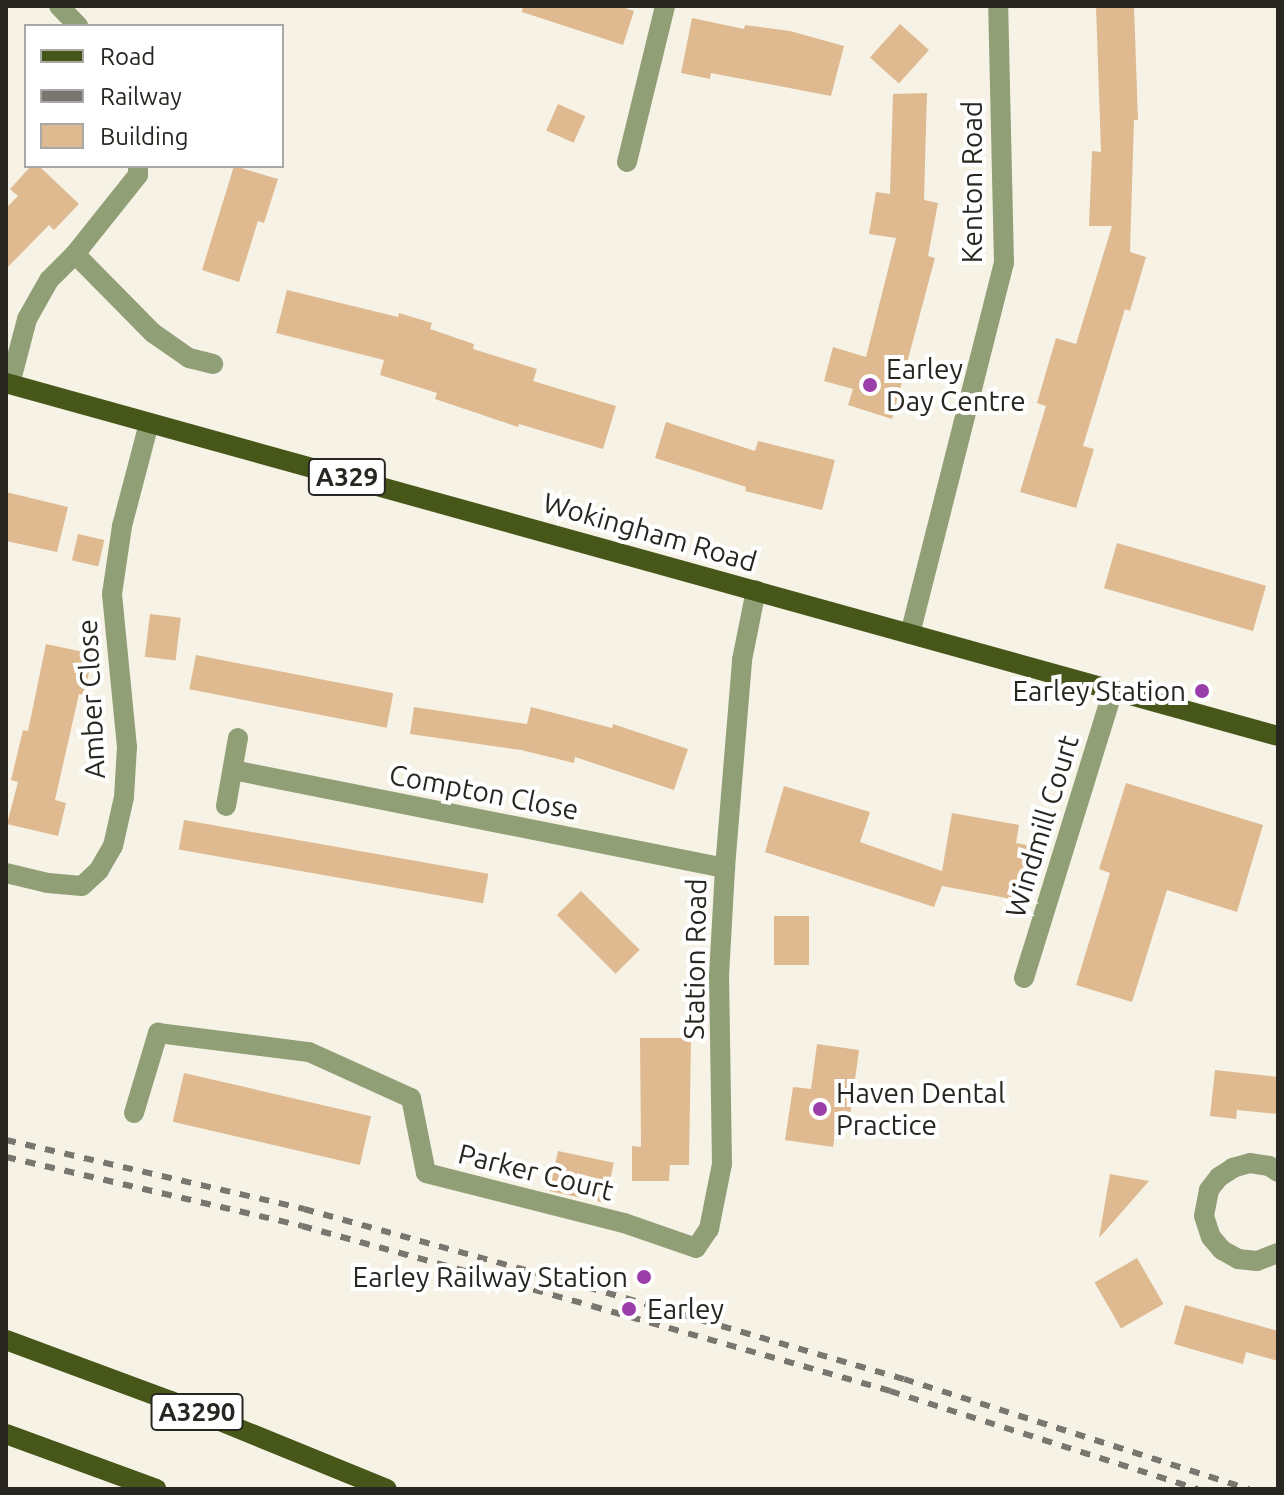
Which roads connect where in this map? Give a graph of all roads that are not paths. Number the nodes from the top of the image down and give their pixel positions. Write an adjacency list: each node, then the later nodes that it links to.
1 (59, 6): 4 (street)
2 (665, 6): 5 (street)
3 (998, 6): 12 (street, Kenton Road)
4 (76, 24)
5 (627, 162)
6 (138, 168): 7 (street)
7 (75, 254): 8 (street); 9 (street)
8 (213, 364)
9 (8, 383): 10 (main road, Wokingham Road / A329)
10 (149, 423): 11 (main road, Wokingham Road / A329); 19 (street, Amber Close)
11 (756, 590): 12 (main road, Wokingham Road / A329); 18 (street, Station Road)
12 (910, 634): 13 (main road, Wokingham Road / A329)
13 (1113, 690): 14 (main road, Wokingham Road / A329); 20 (street, Windmill Court)
14 (1278, 736)
15 (238, 738): 16 (street)
16 (233, 770): 17 (street); 18 (street, Compton Close)
17 (226, 806)
18 (725, 868): 23 (street, Station Road)
19 (6, 873)
20 (1024, 978)
21 (134, 1113): 23 (street, Parker Court)
22 (1278, 1172): 24 (street)
23 (624, 1223)
24 (1278, 1253)
25 (6, 1340): 28 (main road, A3290)
26 (6, 1434): 27 (main road)
27 (156, 1489)
28 (387, 1489)

